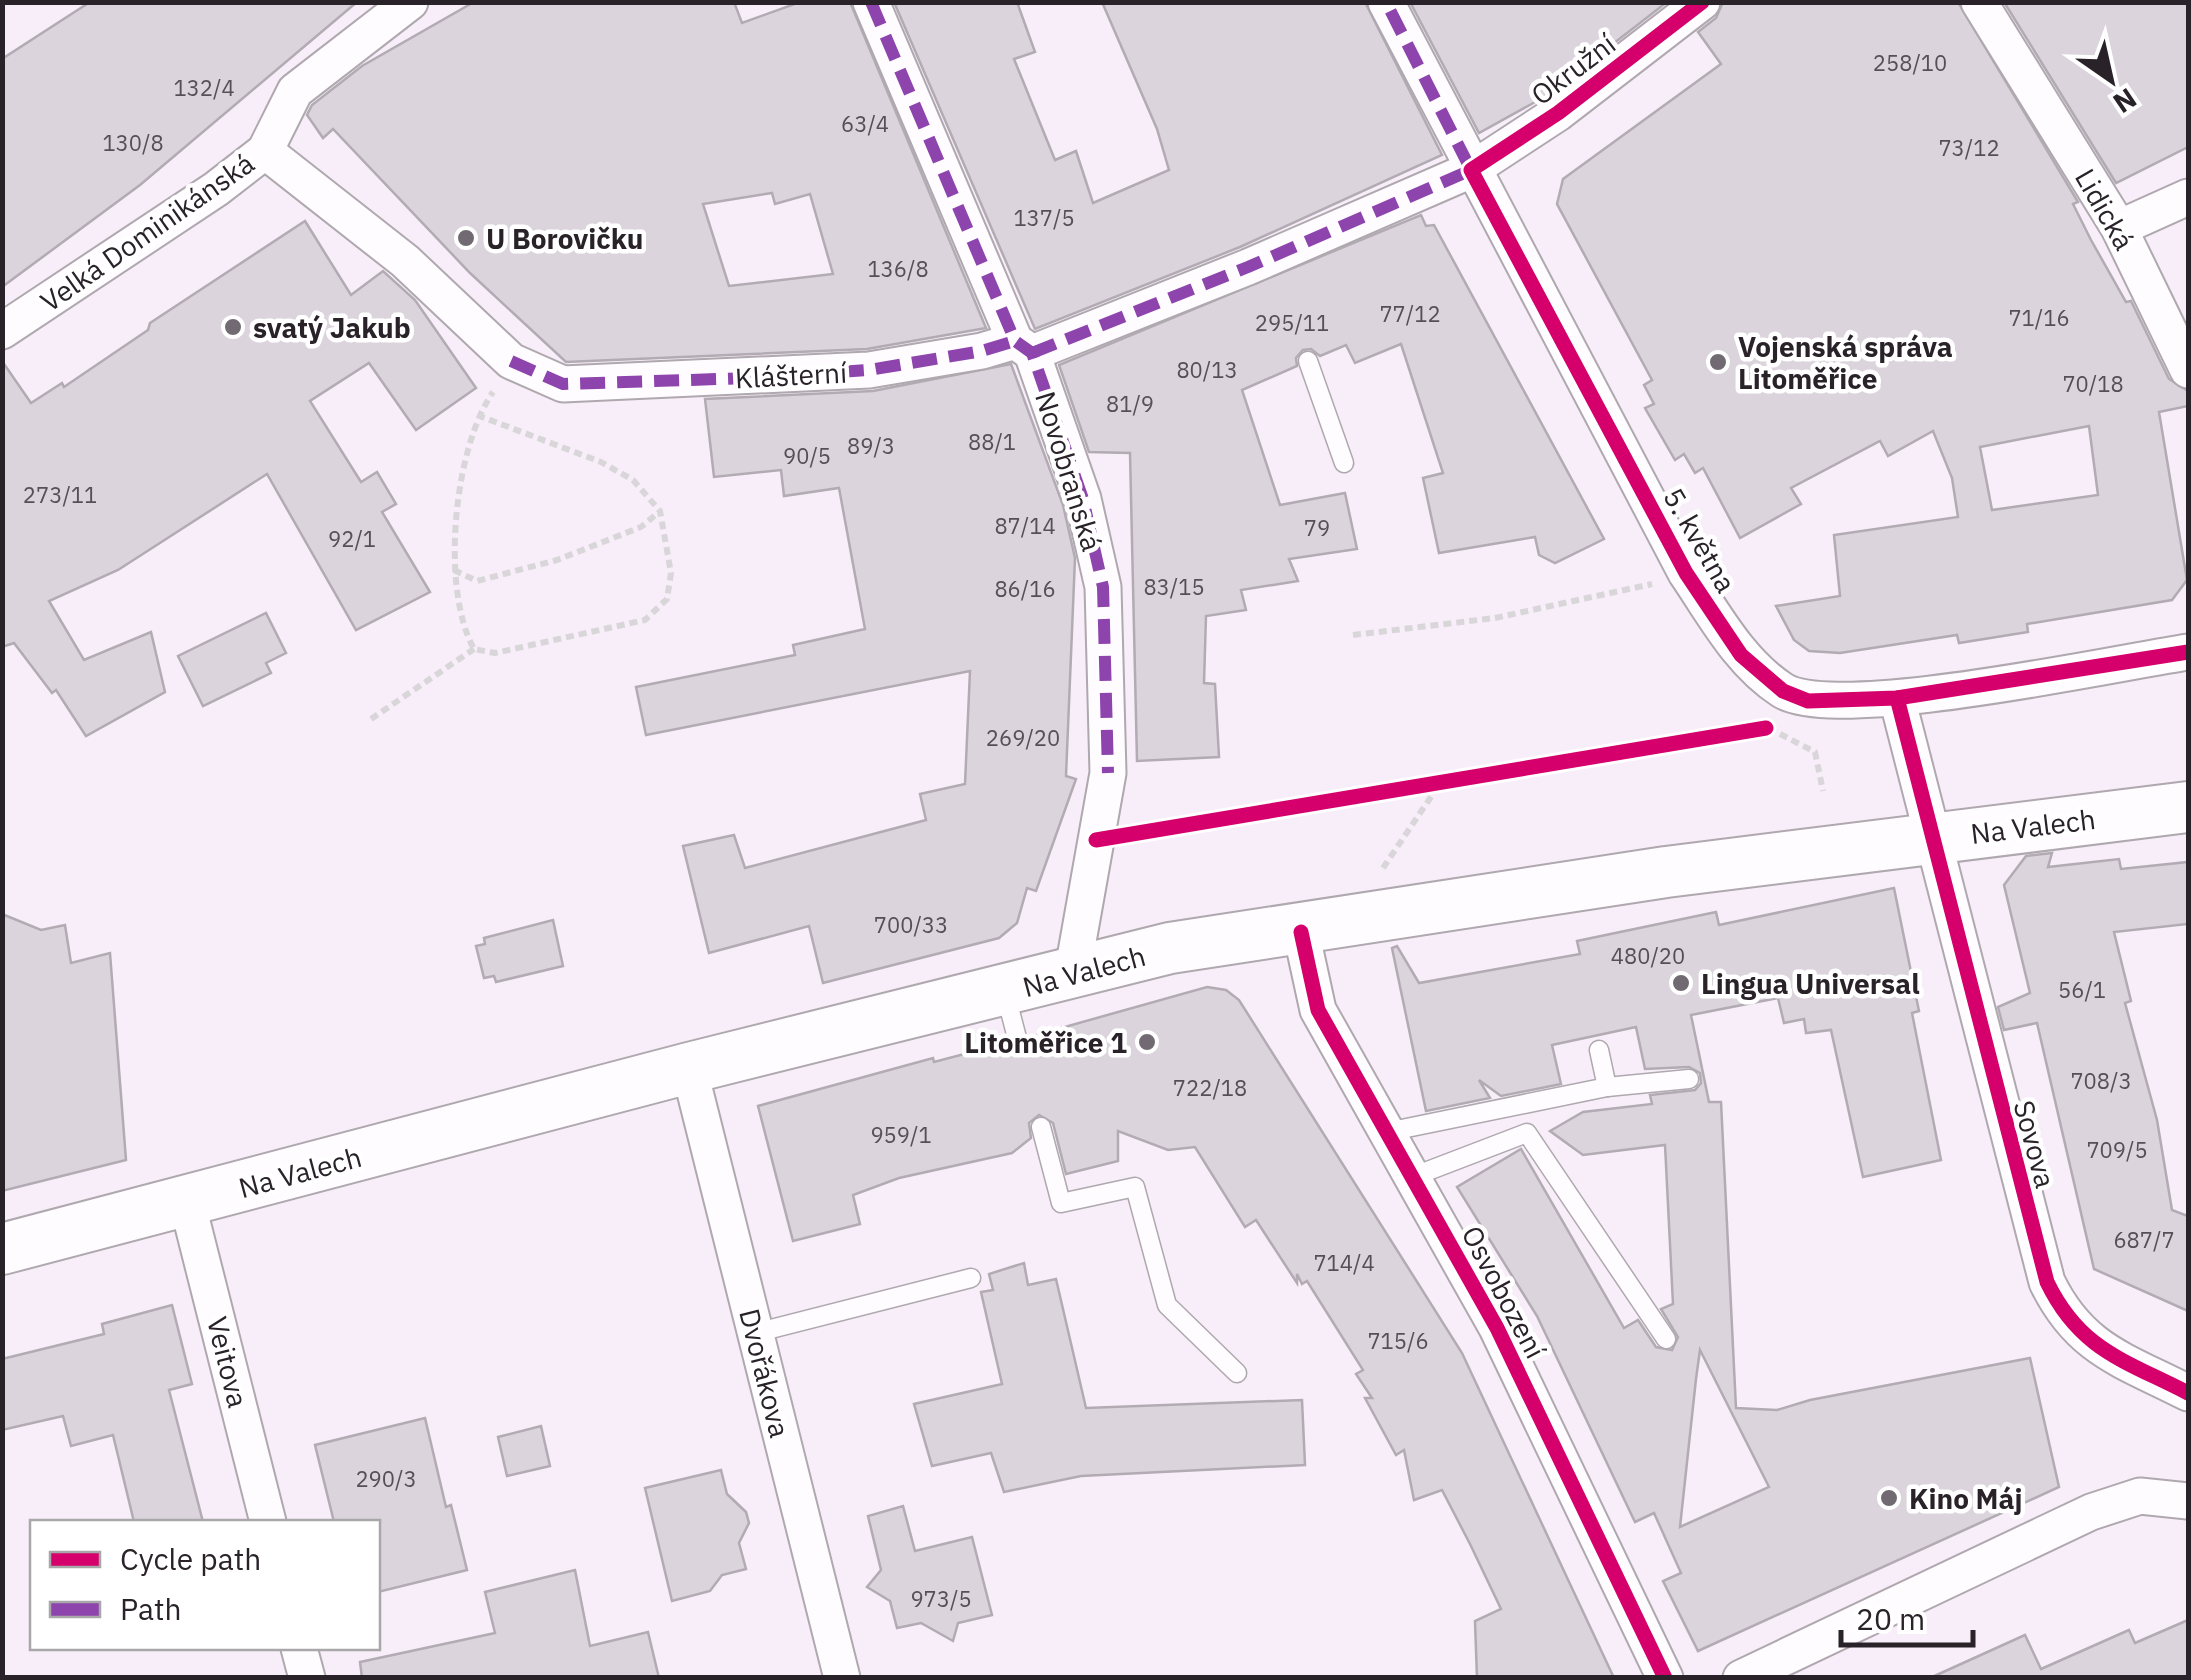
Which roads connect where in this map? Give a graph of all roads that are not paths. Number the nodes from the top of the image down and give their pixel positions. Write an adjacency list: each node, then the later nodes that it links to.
1 (410, 2): 6 (street, Velká Dominikánská)
2 (872, 2): 11 (street, Novobranská)
3 (1386, 2): 7 (street, 5. května)
4 (1702, 2): 7 (street, Okružní)
5 (1979, 2): 9 (street, Lidická)
6 (264, 151): 10 (street, Velká Dominikánská); 11 (street, Klášterní)
7 (1470, 170): 11 (street, Okružní); 16 (street, 5. května)
8 (2188, 197): 9 (street)
9 (2119, 228): 13 (street, Lidická)
10 (2, 332)
11 (1023, 347): 20 (street, Novobranská)
12 (1308, 362): 14 (lane)
13 (2188, 370)
14 (1344, 463)
15 (2188, 652): 16 (street, 5. května)
16 (1896, 698): 18 (street)
17 (2188, 807): 18 (main road, Na Valech)
18 (1931, 838): 19 (main road, Na Valech); 34 (street, Sovova)
19 (1301, 932): 20 (main road, Na Valech); 26 (street, Osvobození)
20 (1072, 974): 22 (main road, Na Valech)
21 (1599, 1050): 24 (lane)
22 (688, 1068): 28 (main road, Na Valech); 31 (street, Dvořákova)
23 (1688, 1078): 24 (lane)
24 (1607, 1088): 26 (lane)
25 (1040, 1127): 33 (lane)
26 (1387, 1132): 27 (street, Osvobození)
27 (1412, 1177): 32 (lane); 40 (street, Osvobození)
28 (187, 1202): 29 (main road, Na Valech); 36 (street, Veitova)
29 (2, 1249)
30 (971, 1278): 31 (lane)
31 (753, 1323): 39 (street, Dvořákova)
32 (1666, 1339)
33 (1236, 1373)
34 (2188, 1393)
35 (2188, 1500): 41 (street)
36 (267, 1520)
37 (300, 1650): 38 (street)
38 (307, 1678)
39 (842, 1678)
40 (1665, 1678)
41 (1741, 1678)

